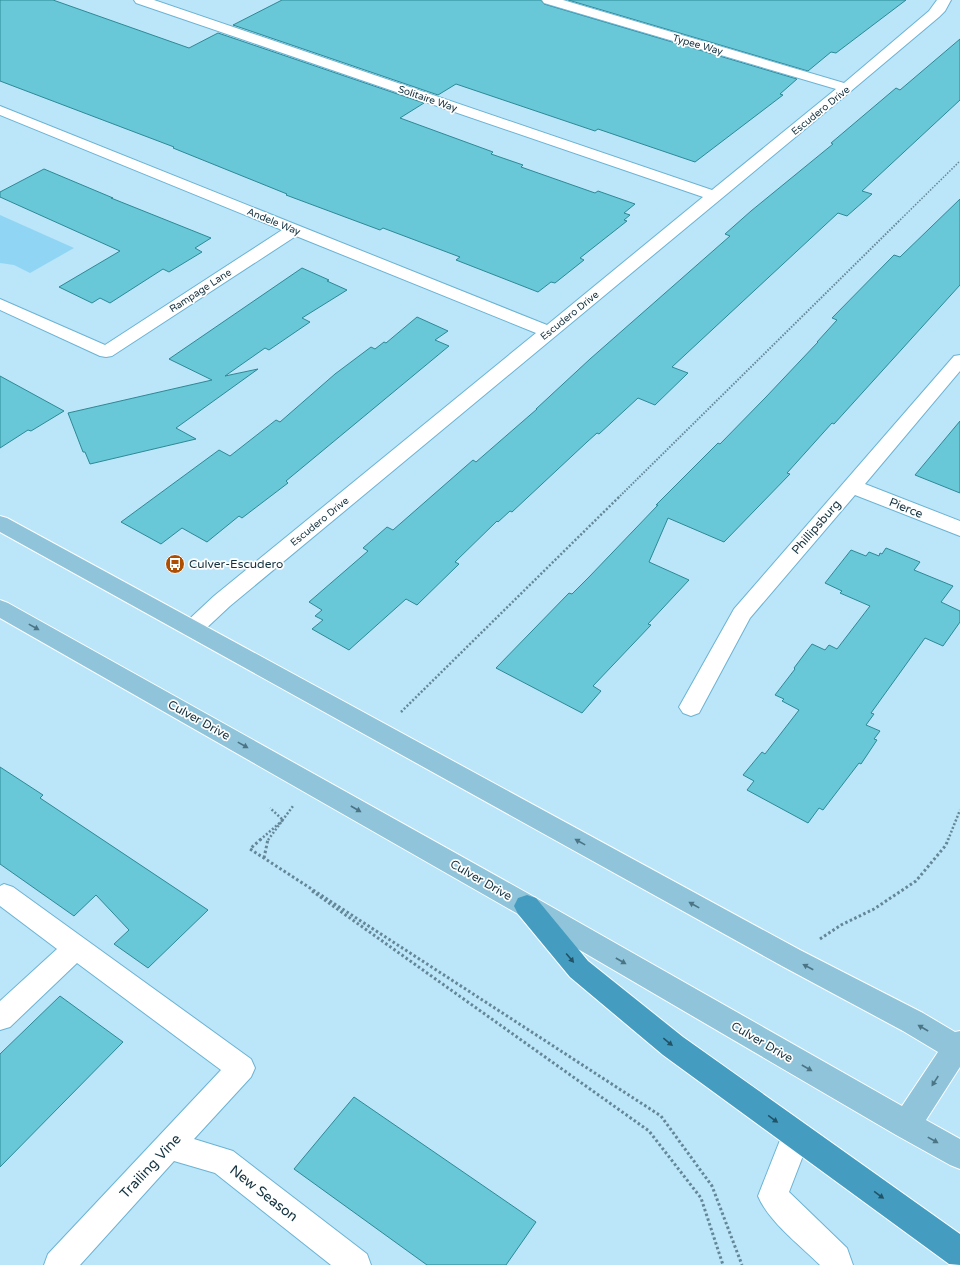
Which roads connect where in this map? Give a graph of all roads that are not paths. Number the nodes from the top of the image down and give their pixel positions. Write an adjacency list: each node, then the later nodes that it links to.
1 (141, 0): 6 (street, Solitaire Way)
2 (549, 0): 4 (street, Typee Way)
3 (944, 0): 4 (street, Escudero Drive)
4 (846, 88): 6 (street, Escudero Drive)
5 (0, 110): 7 (street, Andele Way)
6 (714, 196): 9 (street, Escudero Drive)
7 (295, 229): 8 (street, Rampage Lane); 9 (street, Andele Way)
8 (0, 304)
9 (549, 332): 15 (street, Escudero Drive)
10 (960, 360): 11 (street, Phillipsburg)
11 (852, 486): 13 (street, Pierce); 16 (street, Phillipsburg)
12 (0, 523): 15 (main road)
13 (960, 529)
14 (0, 608): 18 (main road, Culver Drive, one-way to 18)
15 (192, 628): 21 (main road, one-way to 15)
16 (691, 707)
17 (4, 895): 19 (street)
18 (527, 906): 22 (main road, Culver Drive, one-way to 22); 23 (highway, one-way to 23)
19 (76, 948): 20 (street); 24 (street, Trailing Vine)
20 (0, 1018)
21 (959, 1047): 22 (main road, one-way to 22)
22 (906, 1125): 25 (main road, Culver Drive, one-way to 25)
23 (796, 1135): 26 (highway, one-way to 26); 29 (street)
24 (169, 1146): 27 (street, New Season); 28 (street, Trailing Vine)
25 (960, 1155)
26 (960, 1253)
27 (350, 1263)
28 (59, 1265)
29 (838, 1265)

